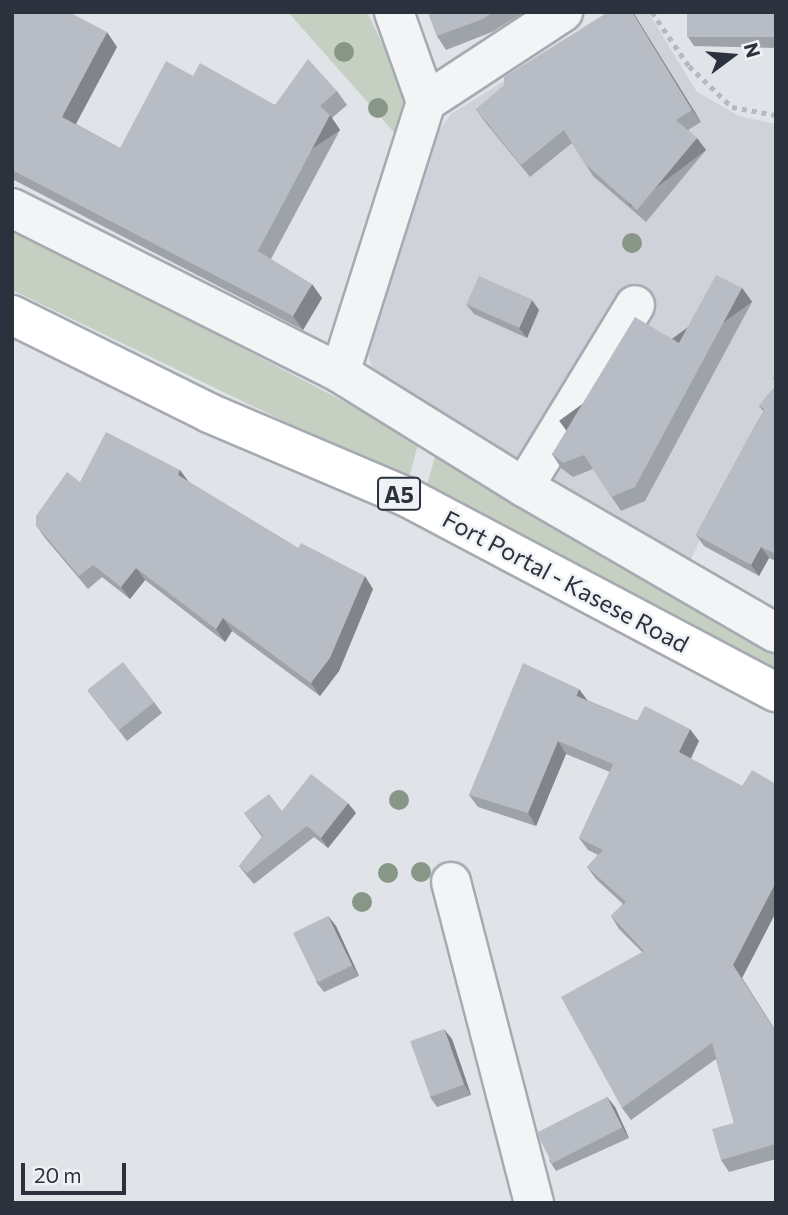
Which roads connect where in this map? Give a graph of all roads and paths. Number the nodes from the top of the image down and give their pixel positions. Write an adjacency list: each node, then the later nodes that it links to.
1 (394, 12): 4 (street)
2 (563, 12): 4 (street)
3 (652, 12): 5 (path)
4 (426, 102): 9 (street)
5 (776, 115)
6 (12, 208): 9 (street)
7 (635, 305): 10 (street)
8 (12, 315): 12 (highway, Fort Portal - Kasese Road / A5)
9 (340, 373): 10 (street)
10 (524, 487): 11 (street)
11 (776, 633)
12 (776, 692)
13 (451, 881): 14 (street)
14 (534, 1203)

